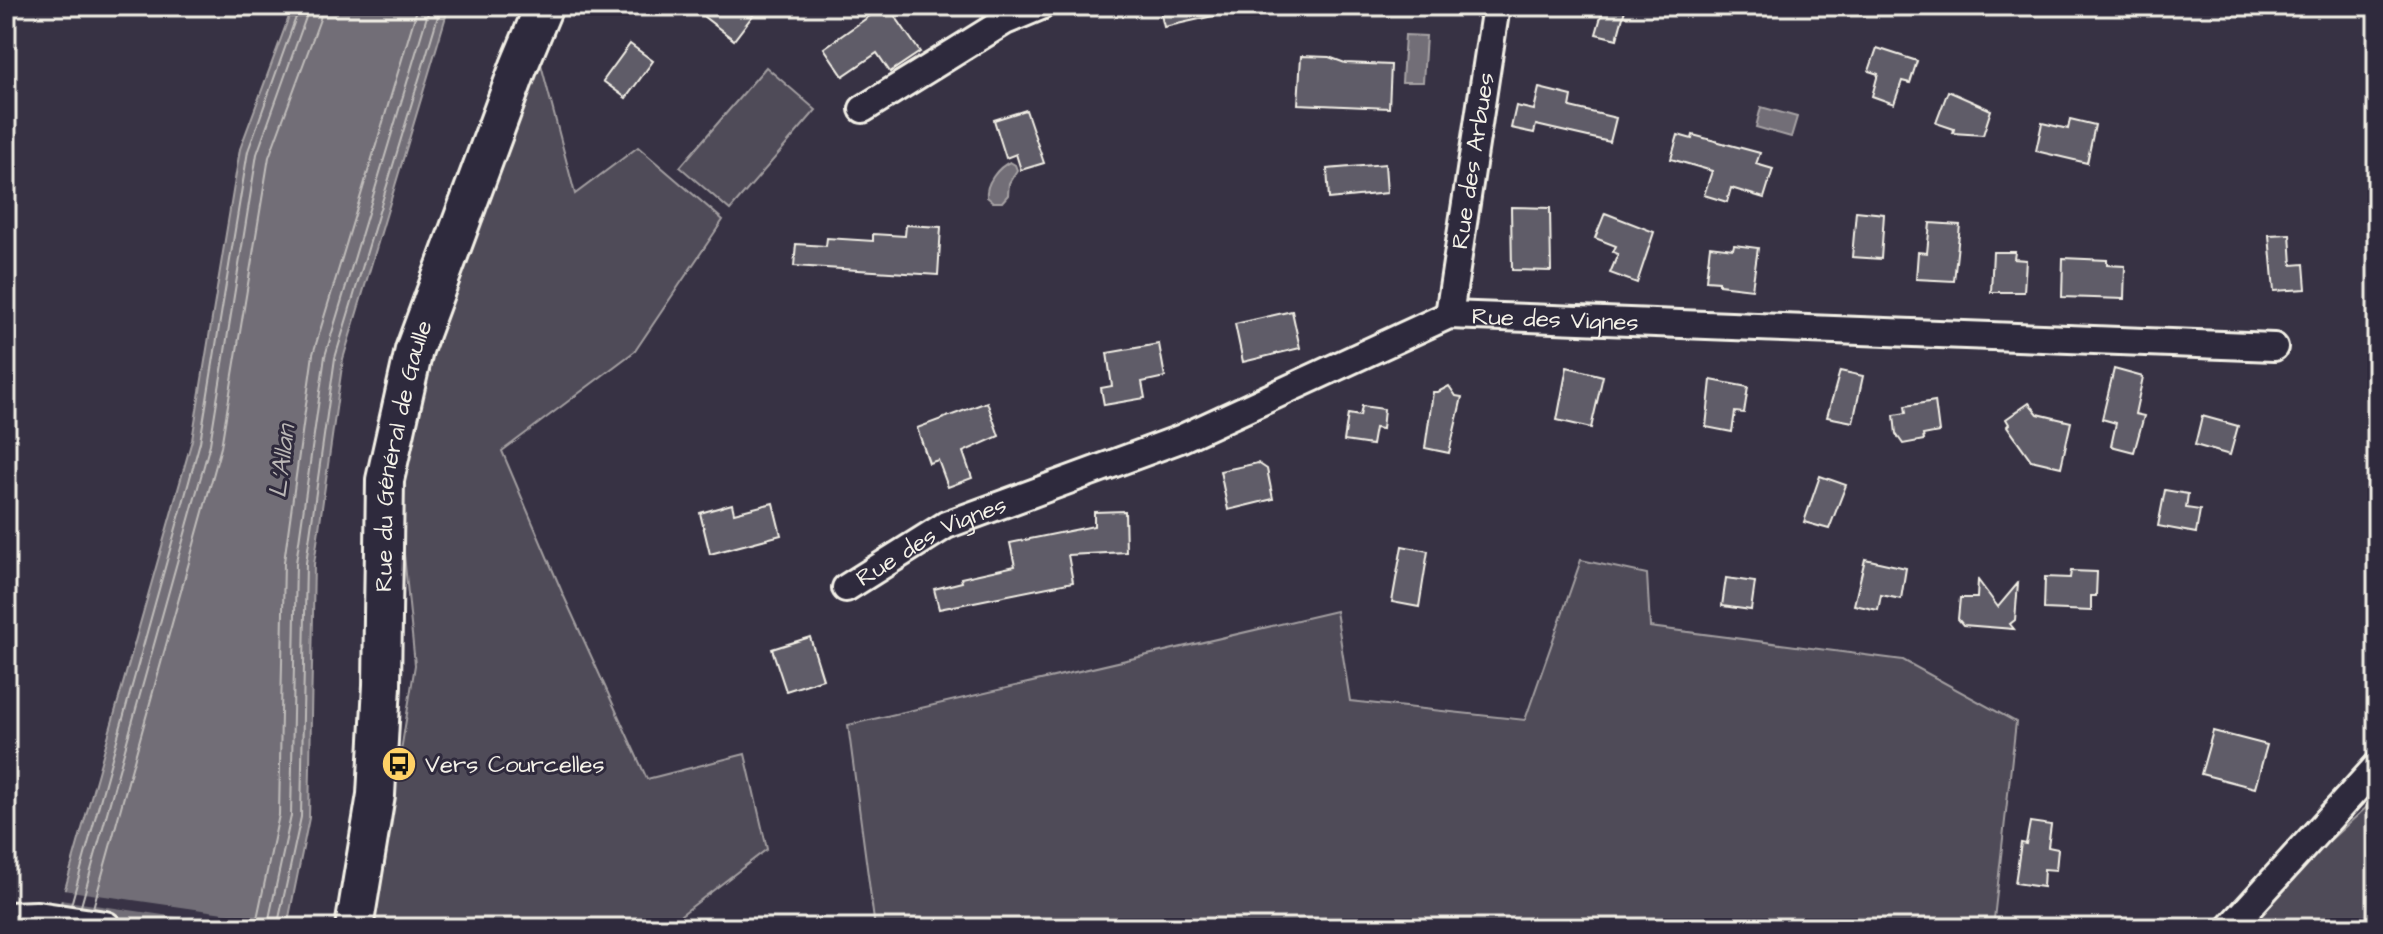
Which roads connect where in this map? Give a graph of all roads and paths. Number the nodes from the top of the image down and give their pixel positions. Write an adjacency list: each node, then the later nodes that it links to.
1 (544, 6): 11 (main road, Rue du Général de Gaulle)
2 (1041, 6): 4 (street)
3 (1496, 6): 5 (street, Rue des Arbues)
4 (863, 109)
5 (1449, 315): 6 (street, Rue des Vignes); 7 (street, Rue des Vignes)
6 (2274, 347)
7 (846, 588)
8 (2377, 766): 12 (street)
9 (22, 918): 10 (street)
10 (105, 928)
11 (354, 928)
12 (2230, 928)

